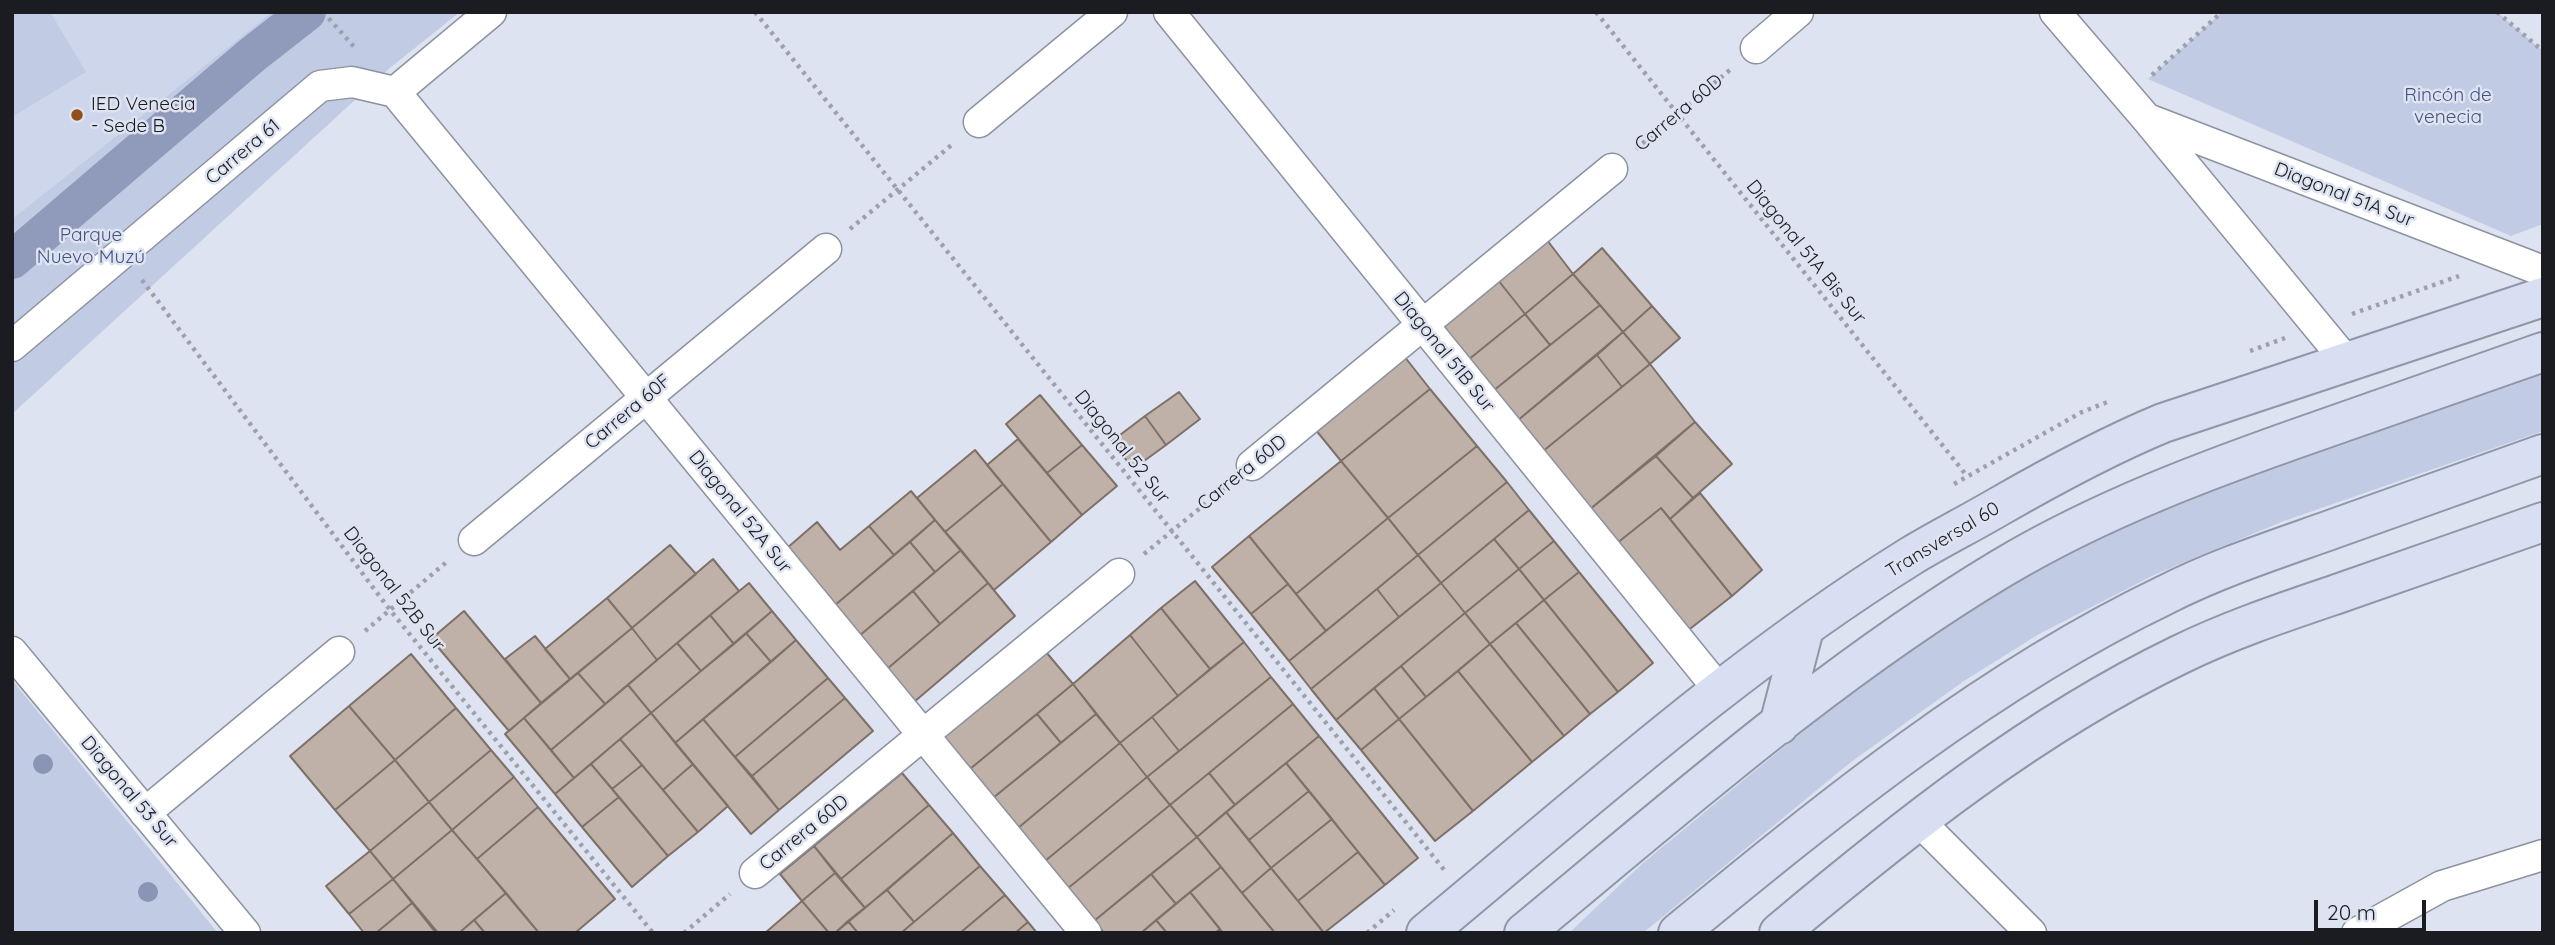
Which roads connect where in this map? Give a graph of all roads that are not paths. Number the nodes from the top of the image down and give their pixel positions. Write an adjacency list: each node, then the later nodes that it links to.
1 (491, 12): 7 (street)
2 (1112, 12): 9 (street)
3 (1169, 12): 14 (street, Diagonal 51B Sur)
4 (1798, 12): 6 (street)
5 (2054, 12): 8 (street, Diagonal 51A Sur)
6 (1756, 48)
7 (395, 92): 15 (street, Carrera 61); 18 (street, Diagonal 52A Sur)
8 (2137, 108): 12 (street, Diagonal 51A Sur); 17 (street, Diagonal 51A Sur)
9 (979, 122)
10 (1612, 169): 14 (street, Carrera 60D)
11 (826, 249): 18 (street, Carrera 60F)
12 (2543, 271)
13 (2543, 297): 17 (highway, Transversal 60)
14 (1423, 325): 20 (street, Carrera 60D); 27 (street, Diagonal 51B Sur)
15 (12, 346)
16 (2543, 352): 28 (highway)
17 (2347, 362): 24 (highway, Transversal 60)
18 (646, 398): 22 (street, Carrera 60F); 29 (street, Diagonal 52A Sur)
19 (2543, 454): 34 (highway)
20 (1252, 466)
21 (2543, 522): 31 (highway)
22 (474, 540)
23 (1119, 574): 29 (street, Carrera 60D)
24 (1804, 629): 27 (highway, Transversal 60); 28 (highway)
25 (12, 652): 30 (street, Diagonal 53 Sur)
26 (339, 652): 30 (street)
27 (1720, 691): 37 (highway, Transversal 60)
28 (1779, 725): 38 (highway)
29 (923, 735): 33 (street, Carrera 60D); 36 (street, Diagonal 52A Sur)
30 (145, 813): 35 (street, Diagonal 53 Sur)
31 (1917, 819): 39 (highway); 40 (street)
32 (2543, 855): 41 (street)
33 (755, 873)
34 (1692, 926)
35 (245, 933)
36 (1086, 933)
37 (1426, 933)
38 (1524, 933)
39 (1779, 933)
40 (2031, 933)
41 (2357, 933)

